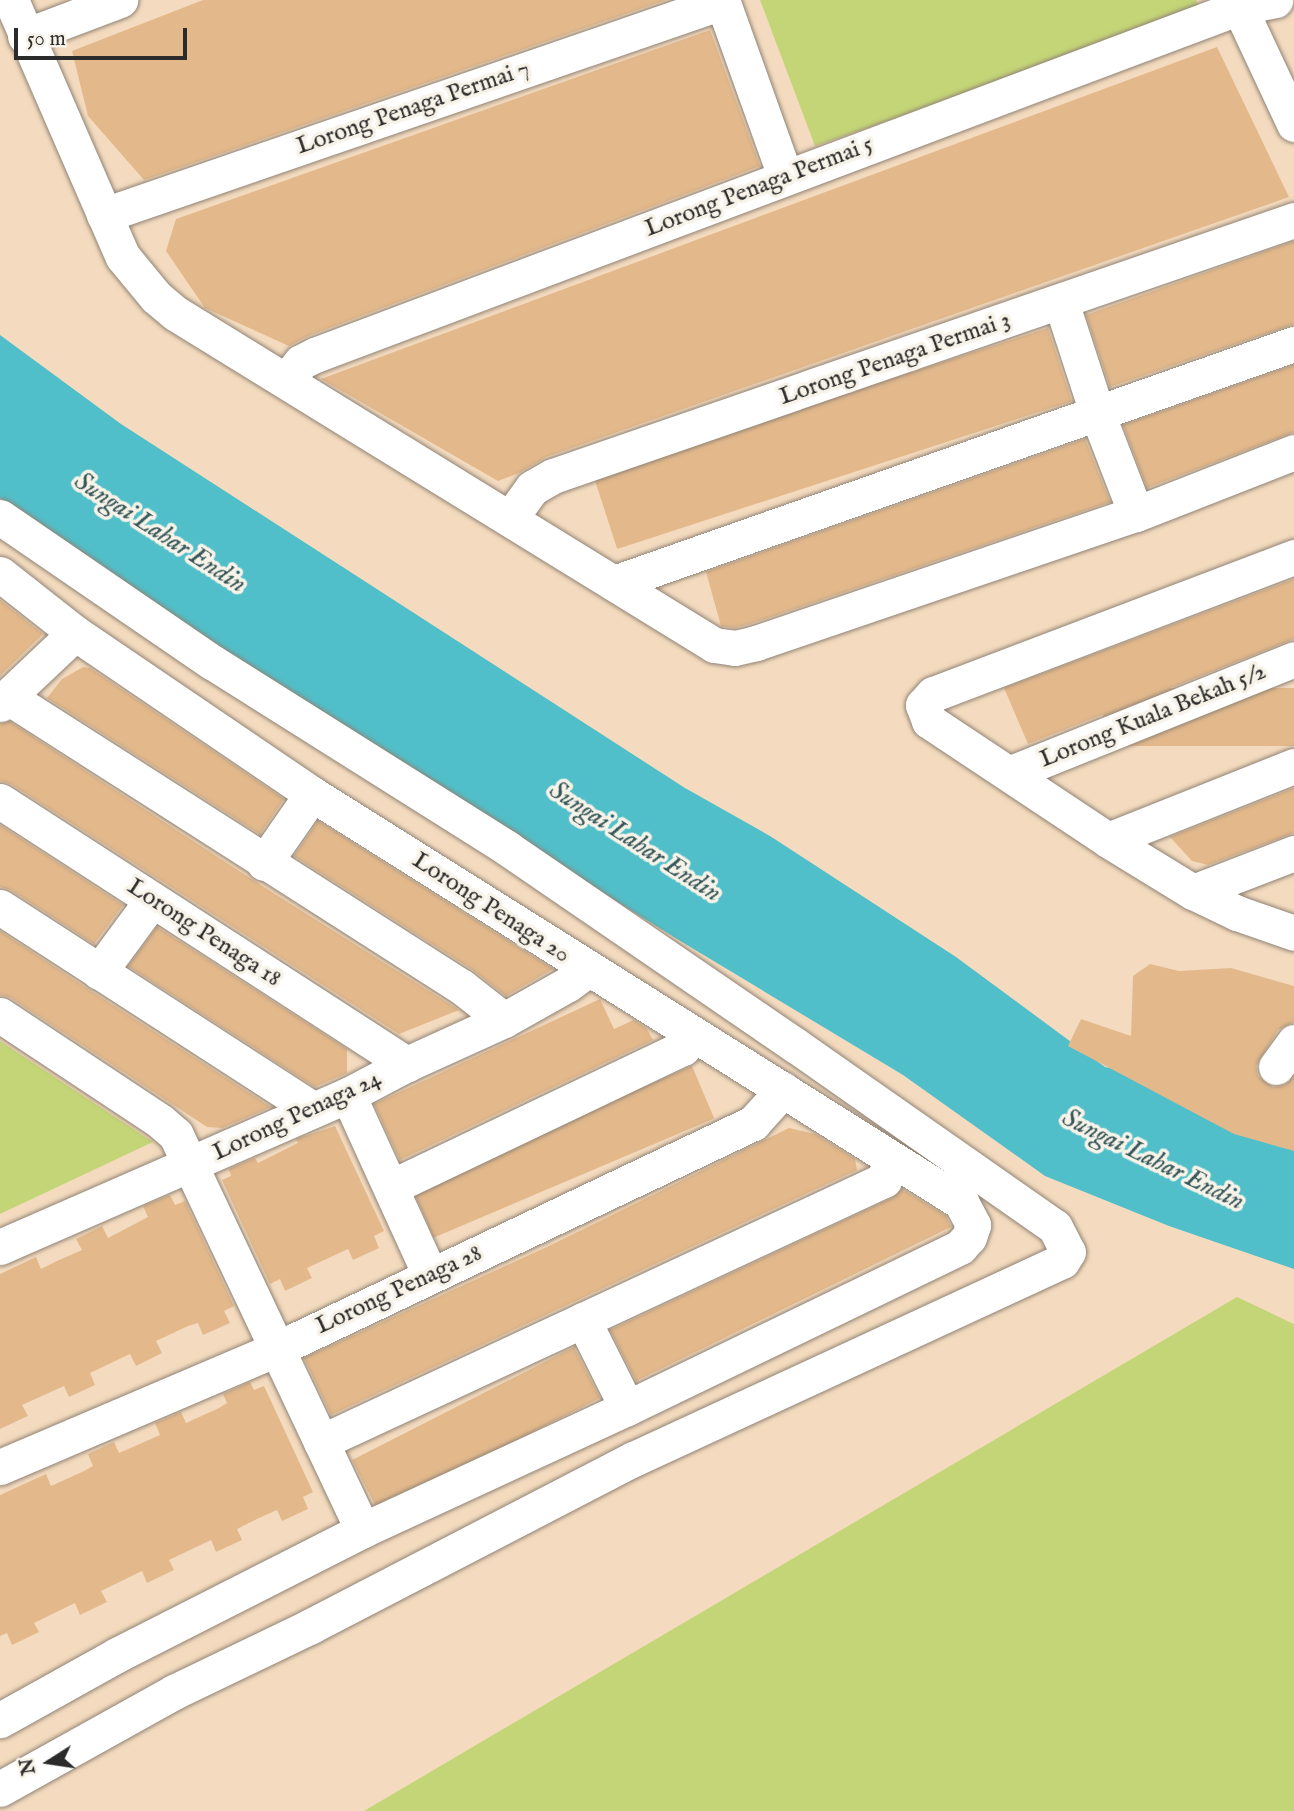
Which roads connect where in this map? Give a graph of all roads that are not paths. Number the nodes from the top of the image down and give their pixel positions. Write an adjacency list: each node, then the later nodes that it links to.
1 (11, 0): 6 (street)
2 (121, 0): 6 (street)
3 (1275, 0): 5 (street, Lorong Penaga Permai 5)
4 (722, 1): 8 (street); 9 (street, Lorong Penaga Permai 7)
5 (1238, 4): 7 (street); 8 (street, Lorong Penaga Permai 5)
6 (25, 36): 9 (street)
7 (1294, 124)
8 (785, 176): 13 (street, Lorong Penaga Permai 5)
9 (104, 215): 13 (street)
10 (1294, 220): 11 (street, Lorong Penaga Permai 3)
11 (1061, 302): 14 (street); 18 (street, Lorong Penaga Permai 3)
12 (1294, 344): 14 (street)
13 (286, 381): 18 (street)
14 (1097, 413): 16 (street); 21 (street)
15 (1294, 452): 16 (street)
16 (1136, 514): 21 (street)
17 (0, 517): 57 (street)
18 (511, 517): 21 (street)
19 (1294, 557): 26 (street)
20 (2, 580): 22 (street, Lorong Penaga 20)
21 (614, 583)
22 (75, 633): 24 (street); 27 (street, Lorong Penaga 20)
23 (1294, 659): 26 (street, Lorong Kuala Bekah 5/2)
24 (4, 701): 31 (street)
25 (1294, 766): 29 (street)
26 (1011, 773): 29 (street)
27 (312, 794): 31 (street); 36 (street, Lorong Penaga 20)
28 (0, 801): 33 (street, Lorong Penaga 18)
29 (1108, 840): 32 (street)
30 (1294, 853): 32 (street)
31 (264, 863): 39 (street)
32 (1194, 892): 35 (street)
33 (152, 900): 37 (street); 41 (street, Lorong Penaga 18)
34 (0, 907): 37 (street)
35 (1294, 933)
36 (587, 970): 39 (street, Lorong Penaga 24); 40 (street, Lorong Penaga 20)
37 (99, 972): 44 (street)
38 (0, 1015): 46 (street)
39 (505, 1020): 41 (street, Lorong Penaga 24)
40 (692, 1034): 42 (street, Lorong Penaga 20); 47 (street)
41 (407, 1064): 43 (street, Lorong Penaga 24)
42 (783, 1090): 45 (street, Lorong Penaga 20); 49 (street, Lorong Penaga 28)
43 (348, 1095): 44 (street, Lorong Penaga 24); 47 (street)
44 (312, 1109): 46 (street, Lorong Penaga 24)
45 (891, 1159): 50 (street); 52 (street, Lorong Penaga 20)
46 (191, 1164): 48 (street, Lorong Penaga 24); 51 (street)
47 (391, 1187): 49 (street)
48 (0, 1247)
49 (430, 1275): 51 (street, Lorong Penaga 28)
50 (583, 1320): 52 (street); 53 (street)
51 (279, 1348): 53 (street); 54 (street, Lorong Penaga 28)
52 (627, 1408): 55 (street)
53 (321, 1442): 55 (street)
54 (0, 1467)
55 (363, 1531): 56 (street)
56 (0, 1720)
57 (0, 1789)

